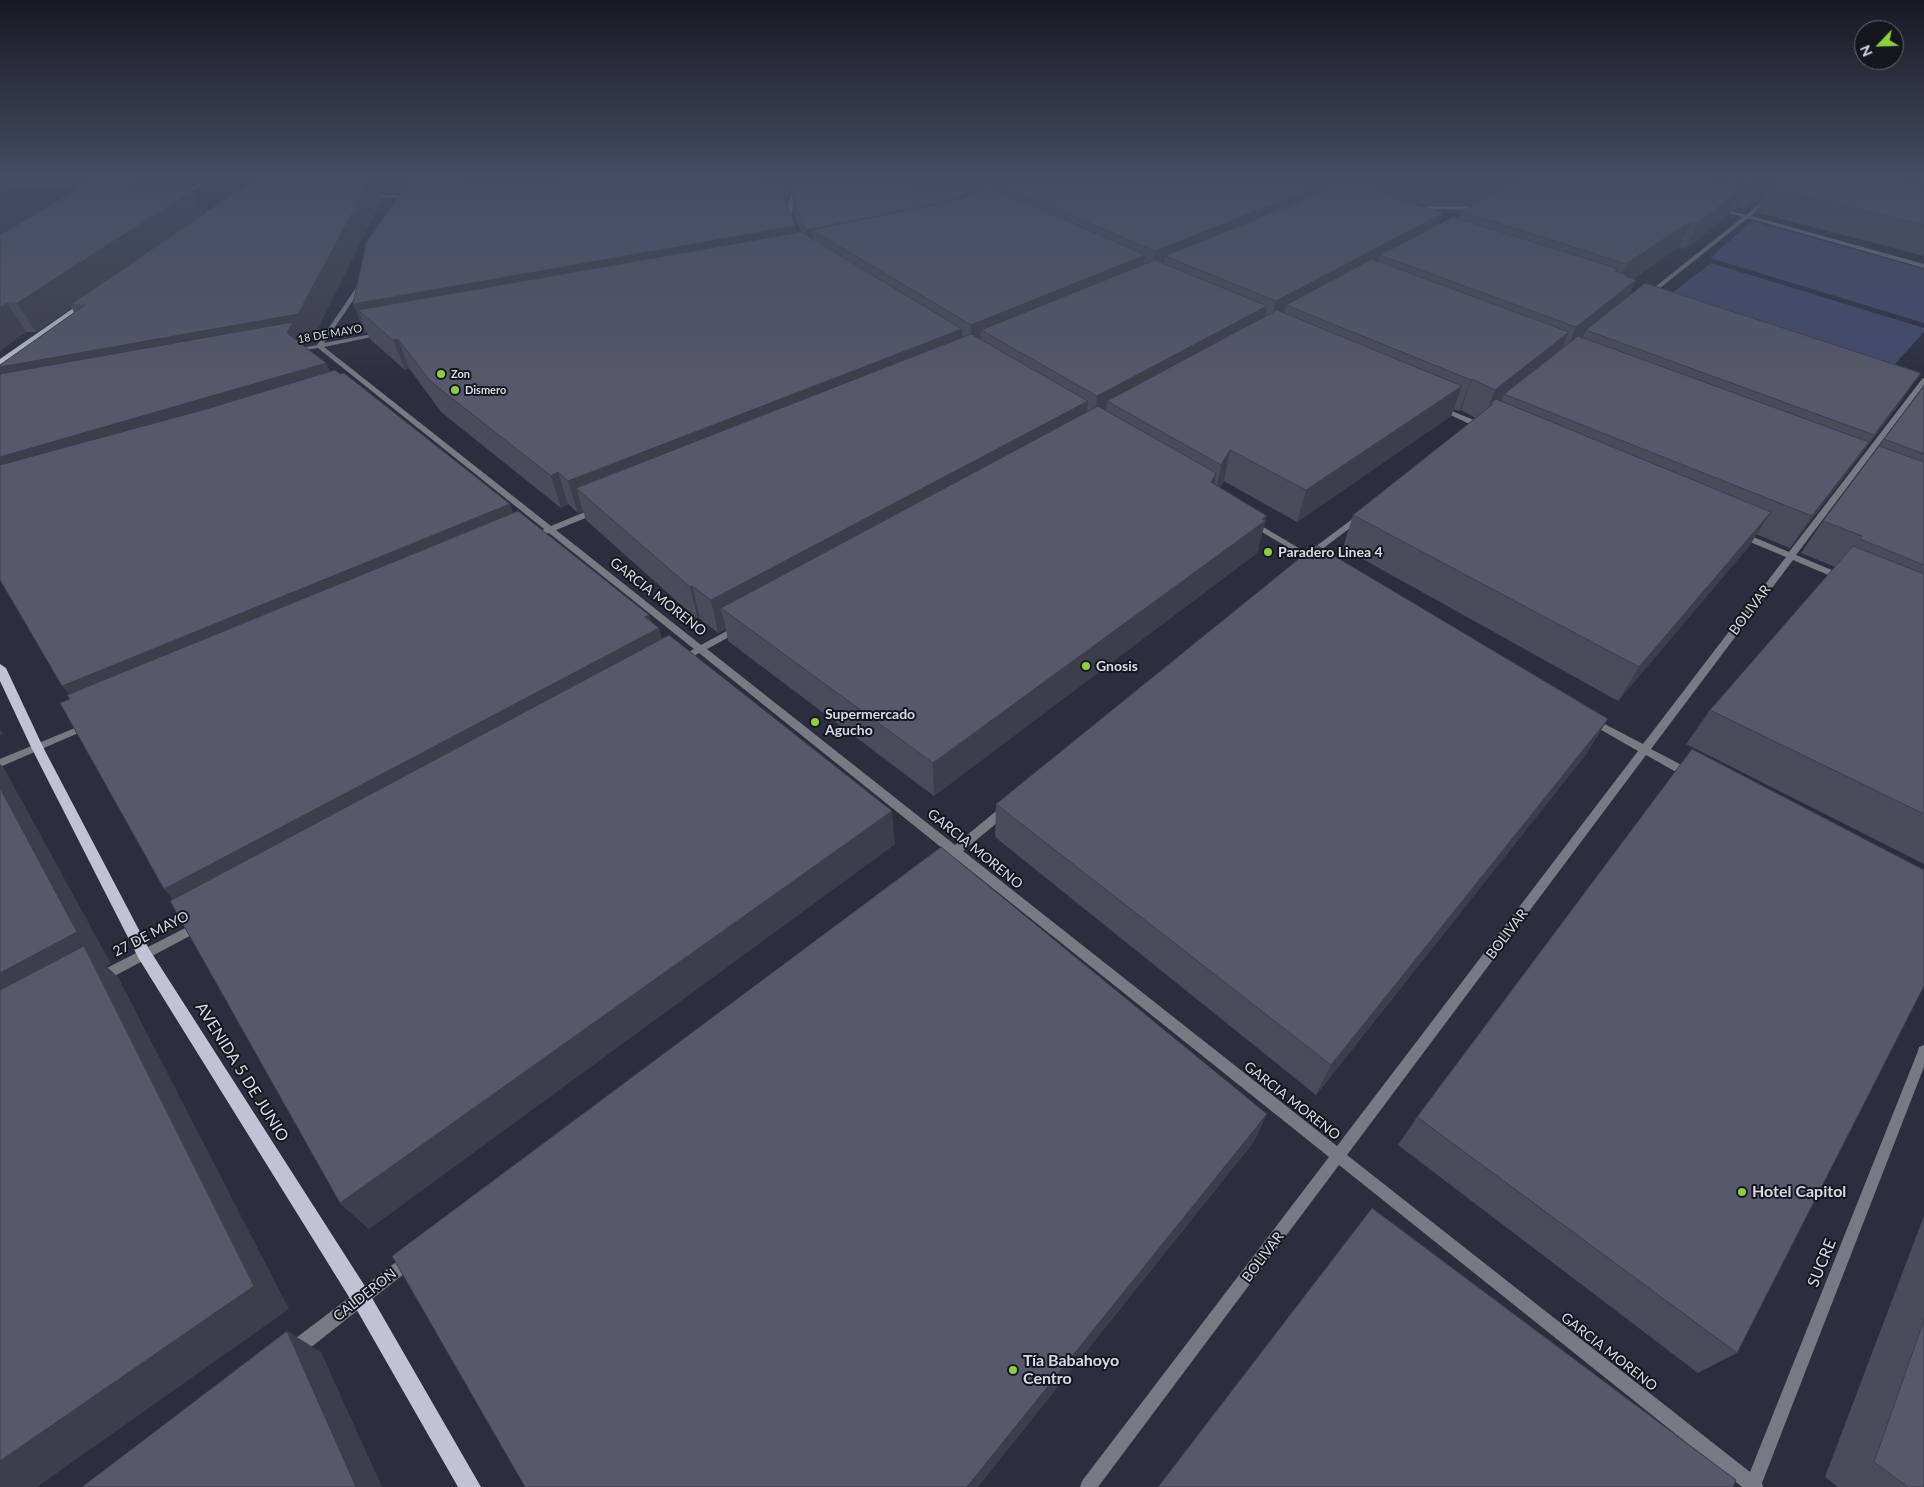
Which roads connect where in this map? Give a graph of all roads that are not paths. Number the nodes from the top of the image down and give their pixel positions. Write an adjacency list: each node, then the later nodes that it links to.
1 (1703, 249): 6 (street)
2 (1864, 249): 3 (street)
3 (1924, 266)
4 (367, 276): 8 (street)
5 (98, 295): 10 (main road)
6 (1645, 297)
7 (387, 334): 8 (street, 18 DE MAYO)
8 (319, 346): 9 (street, 18 DE MAYO); 23 (street, GARCIA MORENO)
9 (290, 352)
10 (0, 363)
11 (1924, 380): 13 (street, BOLIVAR)
12 (1904, 392): 13 (street)
13 (1916, 396): 19 (street, BOLIVAR)
14 (1437, 407): 15 (street)
15 (1484, 424): 16 (street); 17 (street)
16 (1490, 430)
17 (1474, 432)
18 (1845, 468): 19 (street)
19 (1858, 474): 25 (street, BOLIVAR)
20 (603, 508): 23 (street)
21 (1370, 509): 26 (street)
22 (1248, 522): 26 (street)
23 (543, 532): 30 (street, GARCIA MORENO)
24 (1736, 532): 25 (street)
25 (1790, 555): 28 (street); 36 (street, BOLIVAR)
26 (1303, 560): 27 (street)
27 (1324, 566)
28 (1852, 582)
29 (743, 625): 30 (street)
30 (700, 649): 31 (street); 40 (street, GARCIA MORENO)
31 (674, 663)
32 (0, 668): 35 (main road, AVENIDA 5 DE JUNIO)
33 (1586, 718): 36 (street)
34 (94, 723): 35 (street)
35 (37, 747): 37 (street); 43 (main road, AVENIDA 5 DE JUNIO)
36 (1645, 752): 38 (street); 46 (street, BOLIVAR)
37 (0, 763)
38 (1697, 778)
39 (1016, 801): 40 (street)
40 (955, 852): 41 (street); 46 (street, GARCIA MORENO)
41 (931, 870)
42 (209, 921): 43 (street, 27 DE MAYO)
43 (144, 954): 44 (street, 27 DE MAYO); 48 (main road, AVENIDA 5 DE JUNIO)
44 (93, 982)
45 (1924, 1051): 50 (street, SUCRE)
46 (1339, 1157): 50 (street, GARCIA MORENO); 52 (street, BOLIVAR)
47 (415, 1256): 48 (street, CALDERON)
48 (361, 1298): 49 (street, CALDERON); 51 (main road, AVENIDA 5 DE JUNIO)
49 (282, 1359)
50 (1753, 1486)
51 (470, 1487)
52 (1088, 1487)

